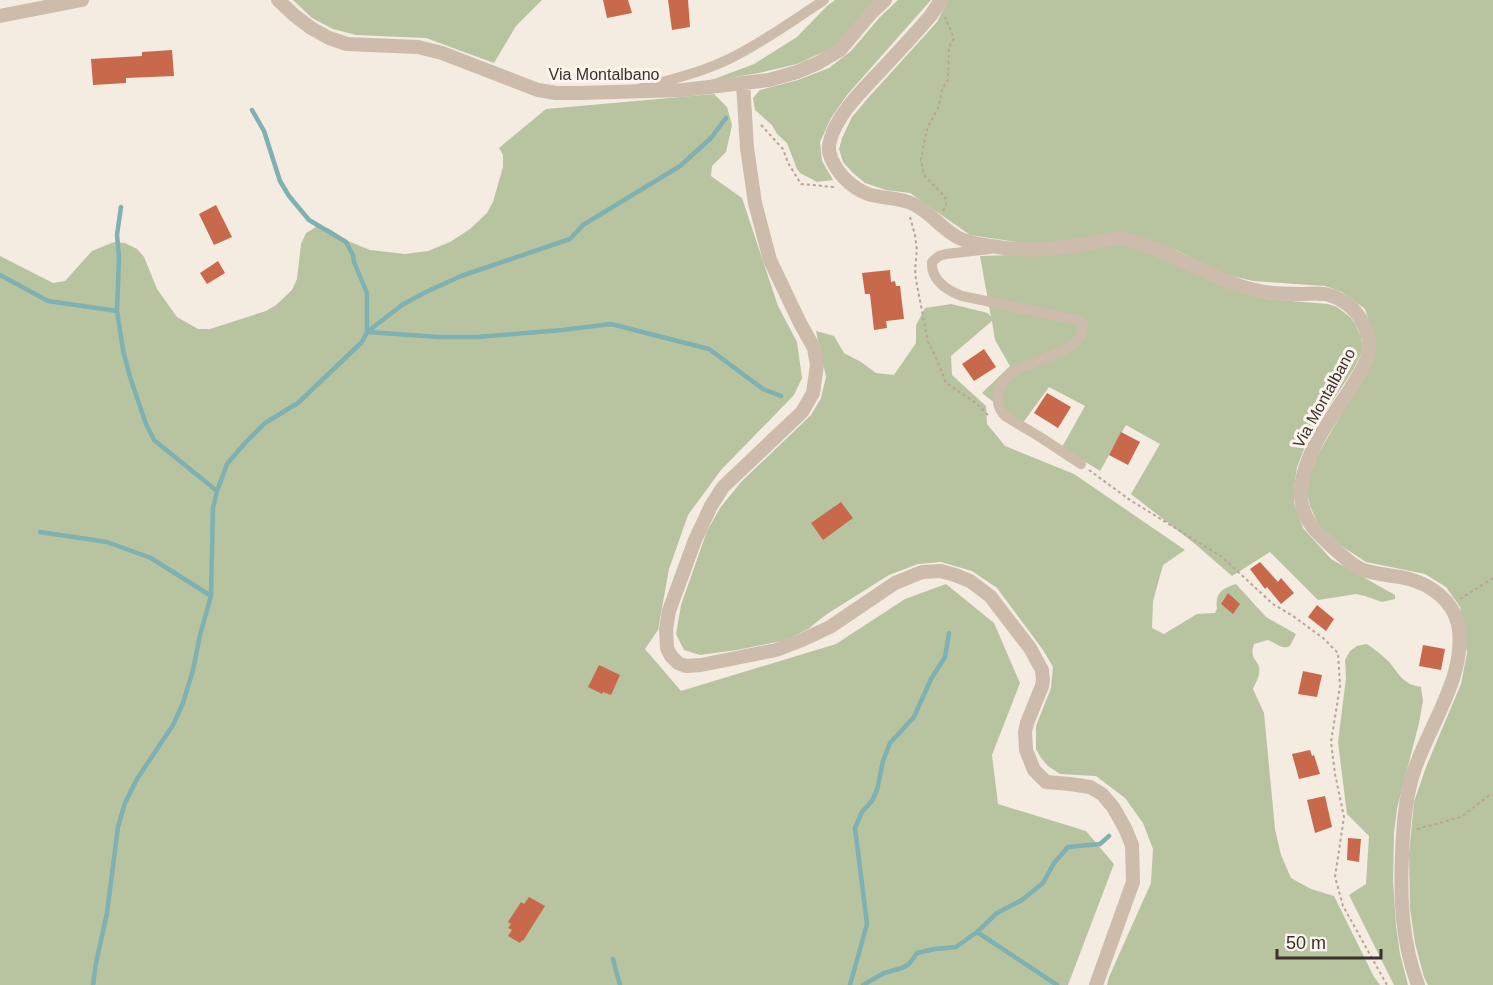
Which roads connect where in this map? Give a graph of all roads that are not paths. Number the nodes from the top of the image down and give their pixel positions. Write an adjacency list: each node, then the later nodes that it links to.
1 (82, 0): 6 (street)
2 (278, 0): 8 (street, Via Montalbano)
3 (824, 0): 8 (street)
4 (885, 0): 7 (street, Via Montalbano)
5 (939, 4): 9 (street, Via Montalbano)
6 (0, 16)
7 (744, 83): 8 (street, Via Montalbano); 11 (street)
8 (629, 91)
9 (1004, 248): 10 (street, Via Montalbano); 12 (street, Via Montalbano)
10 (1081, 464)
11 (1096, 985)
12 (1418, 985)

